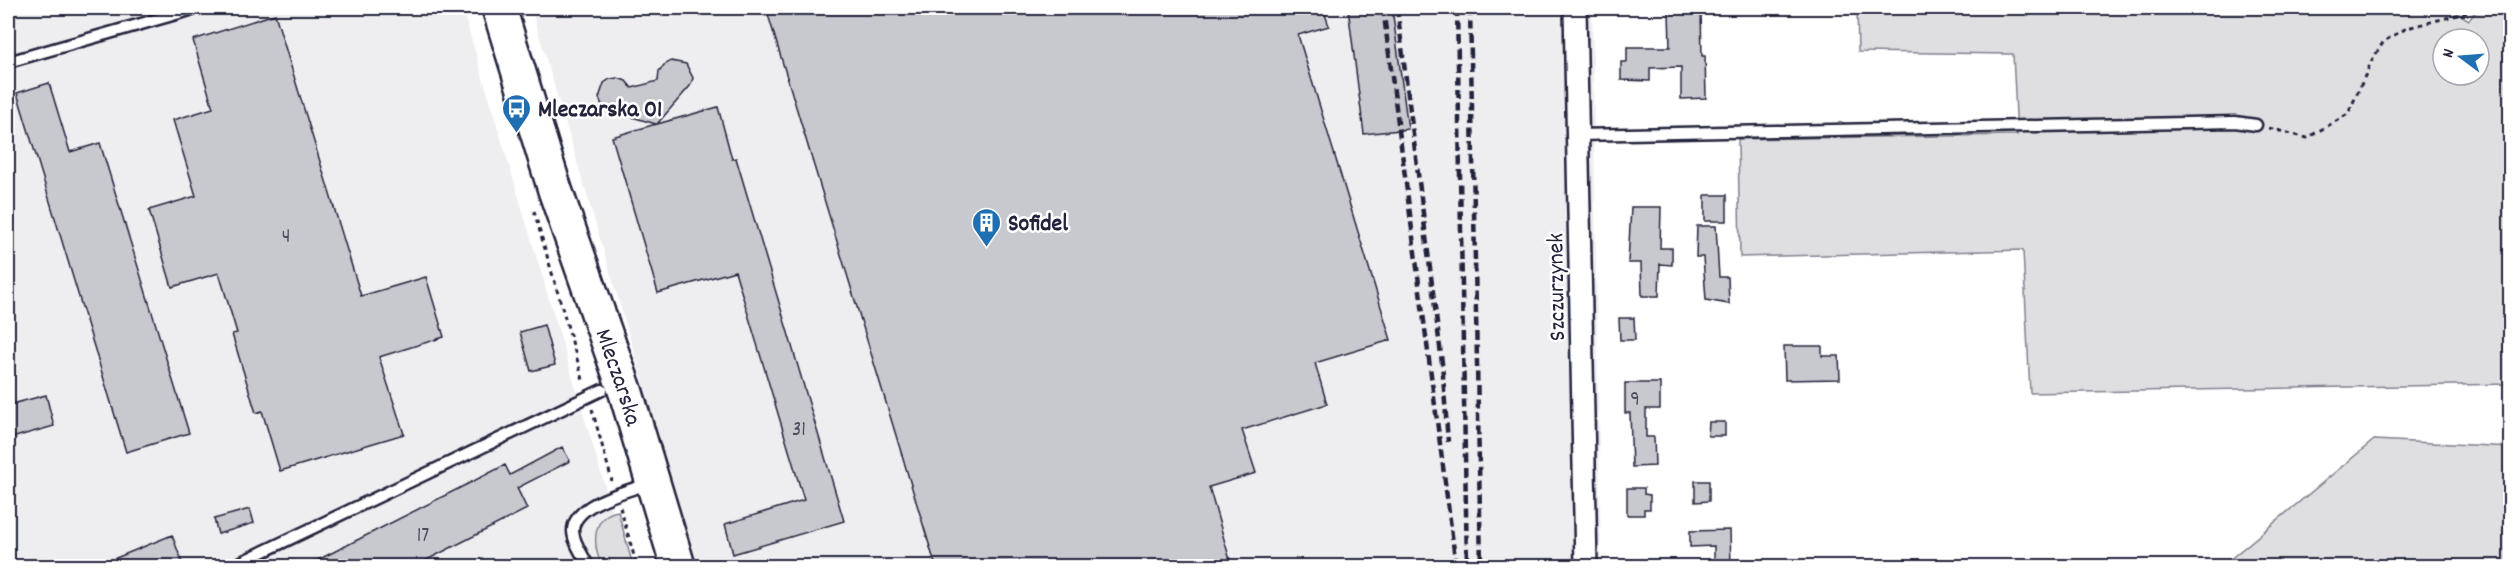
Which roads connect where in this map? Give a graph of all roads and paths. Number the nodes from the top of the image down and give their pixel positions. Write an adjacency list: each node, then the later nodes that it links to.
1 (196, 8): 5 (lane)
2 (500, 8): 8 (main road, Mleczarska)
3 (1575, 8): 7 (street, Szczurzynek)
4 (2485, 8): 6 (path)
5 (8, 62)
6 (2256, 125): 7 (lane)
7 (1578, 135): 16 (street, Szczurzynek)
8 (543, 197): 9 (main road, Mleczarska); 9 (path); 10 (main road, Mleczarska)
9 (595, 393): 10 (main road, Mleczarska); 10 (path); 11 (lane)
10 (634, 489): 12 (lane); 13 (path); 14 (main road, Mleczarska); 15 (main road, Mleczarska)
11 (233, 567)
12 (588, 567)
13 (637, 567)
14 (654, 567)
15 (678, 567)
16 (1586, 567)

